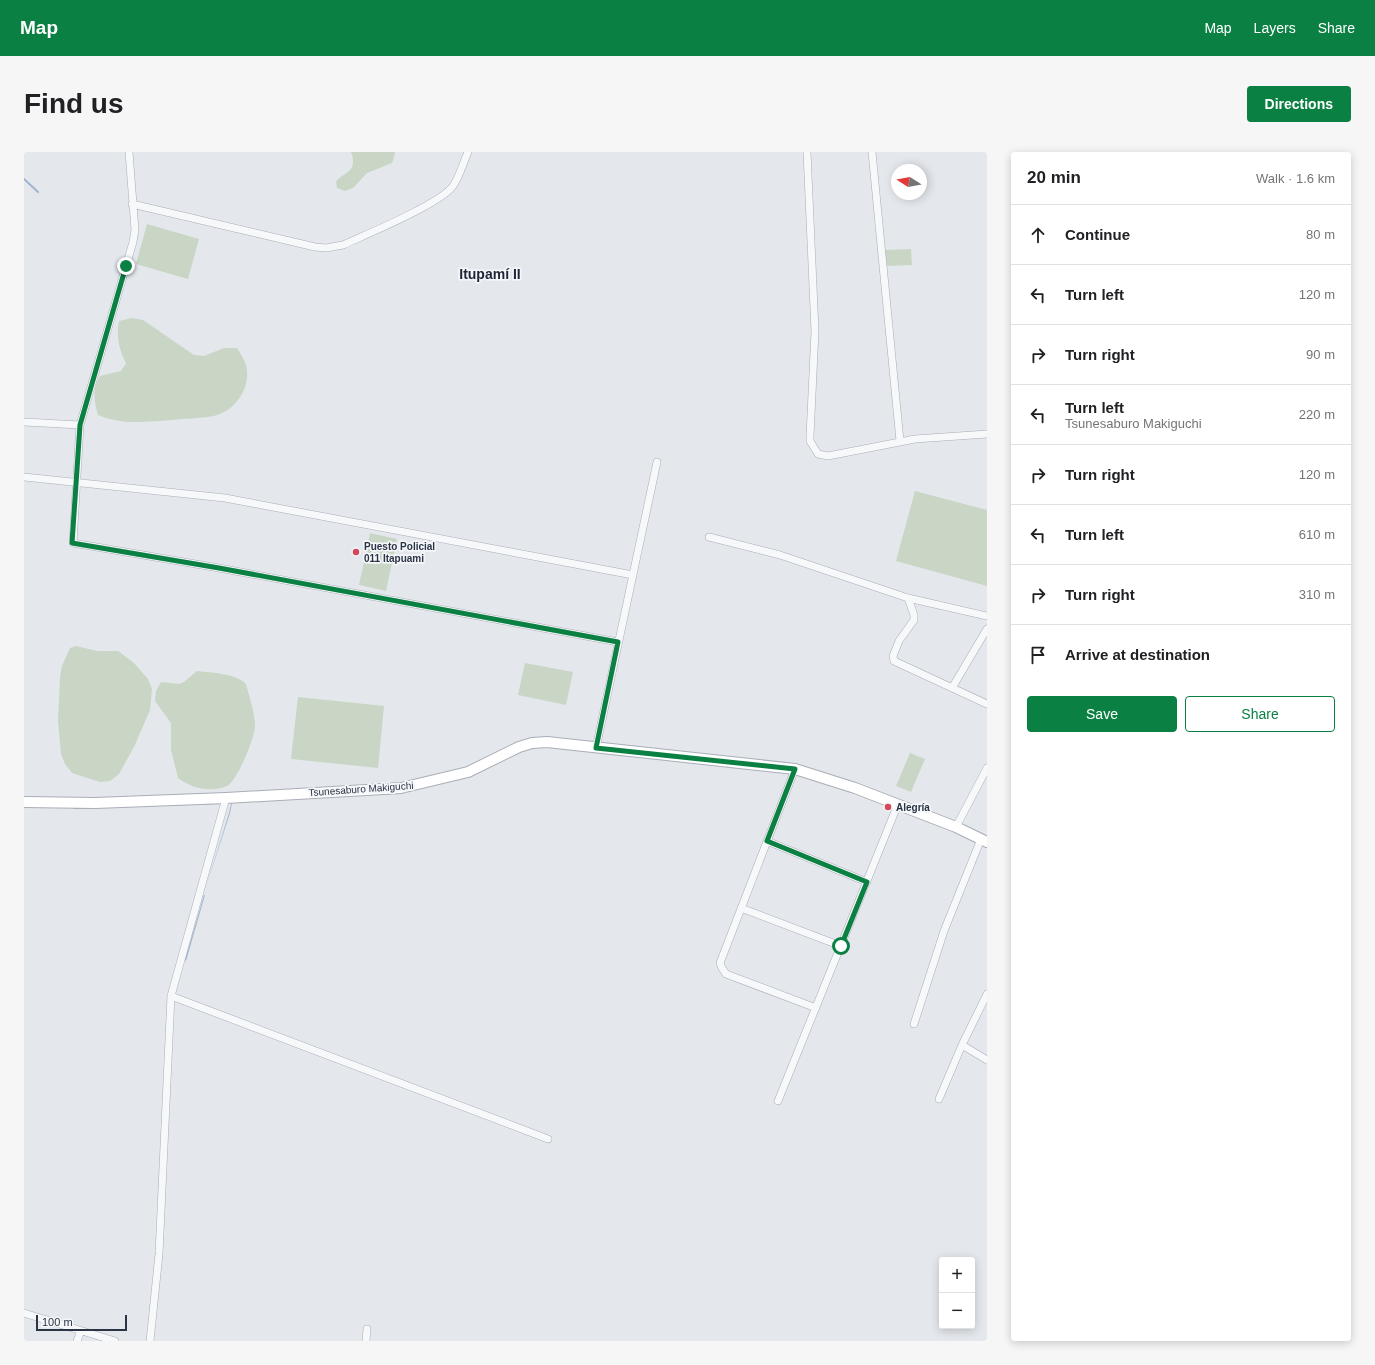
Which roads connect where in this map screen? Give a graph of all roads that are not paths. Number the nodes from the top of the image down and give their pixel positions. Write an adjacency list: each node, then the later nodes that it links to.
1 (129, 152): 5 (street)
2 (468, 152): 5 (street)
3 (807, 152): 9 (street)
4 (872, 152): 9 (street)
5 (132, 204): 7 (street)
6 (24, 422): 7 (street)
7 (80, 425): 12 (street)
8 (987, 434): 9 (street)
9 (900, 441)
10 (657, 462): 14 (street)
11 (24, 477): 12 (street)
12 (77, 483): 14 (street); 18 (street)
13 (709, 538): 15 (street)
14 (633, 575): 18 (street)
15 (908, 598): 16 (street); 19 (street)
16 (987, 616)
17 (987, 629): 19 (street)
18 (618, 642): 21 (street)
19 (952, 688): 20 (street)
20 (987, 704)
21 (596, 748): 23 (street, Tsunesaburo Makiguchi); 24 (street, Tsunesaburo Makiguchi)
22 (987, 768): 27 (street)
23 (795, 769): 26 (street, Tsunesaburo Makiguchi); 29 (street)
24 (226, 798): 25 (street, Tsunesaburo Makiguchi); 34 (street)
25 (24, 802)
26 (898, 804): 27 (street, Tsunesaburo Makiguchi); 30 (street)
27 (956, 827): 28 (street, Tsunesaburo Makiguchi)
28 (984, 840): 36 (street)
29 (767, 841): 30 (street); 31 (street)
30 (867, 882): 32 (street)
31 (741, 908): 32 (street); 35 (street)
32 (841, 946): 35 (street)
33 (987, 994): 37 (street)
34 (171, 996): 41 (street); 47 (street)
35 (816, 1008): 40 (street)
36 (914, 1024)
37 (962, 1045): 38 (street); 39 (street)
38 (987, 1060)
39 (939, 1099)
40 (778, 1101)
41 (548, 1139)
42 (24, 1312): 44 (street)
43 (367, 1329): 48 (street)
44 (81, 1331): 45 (street); 46 (street)
45 (77, 1341)
46 (115, 1341)
47 (150, 1341)
48 (366, 1341)

